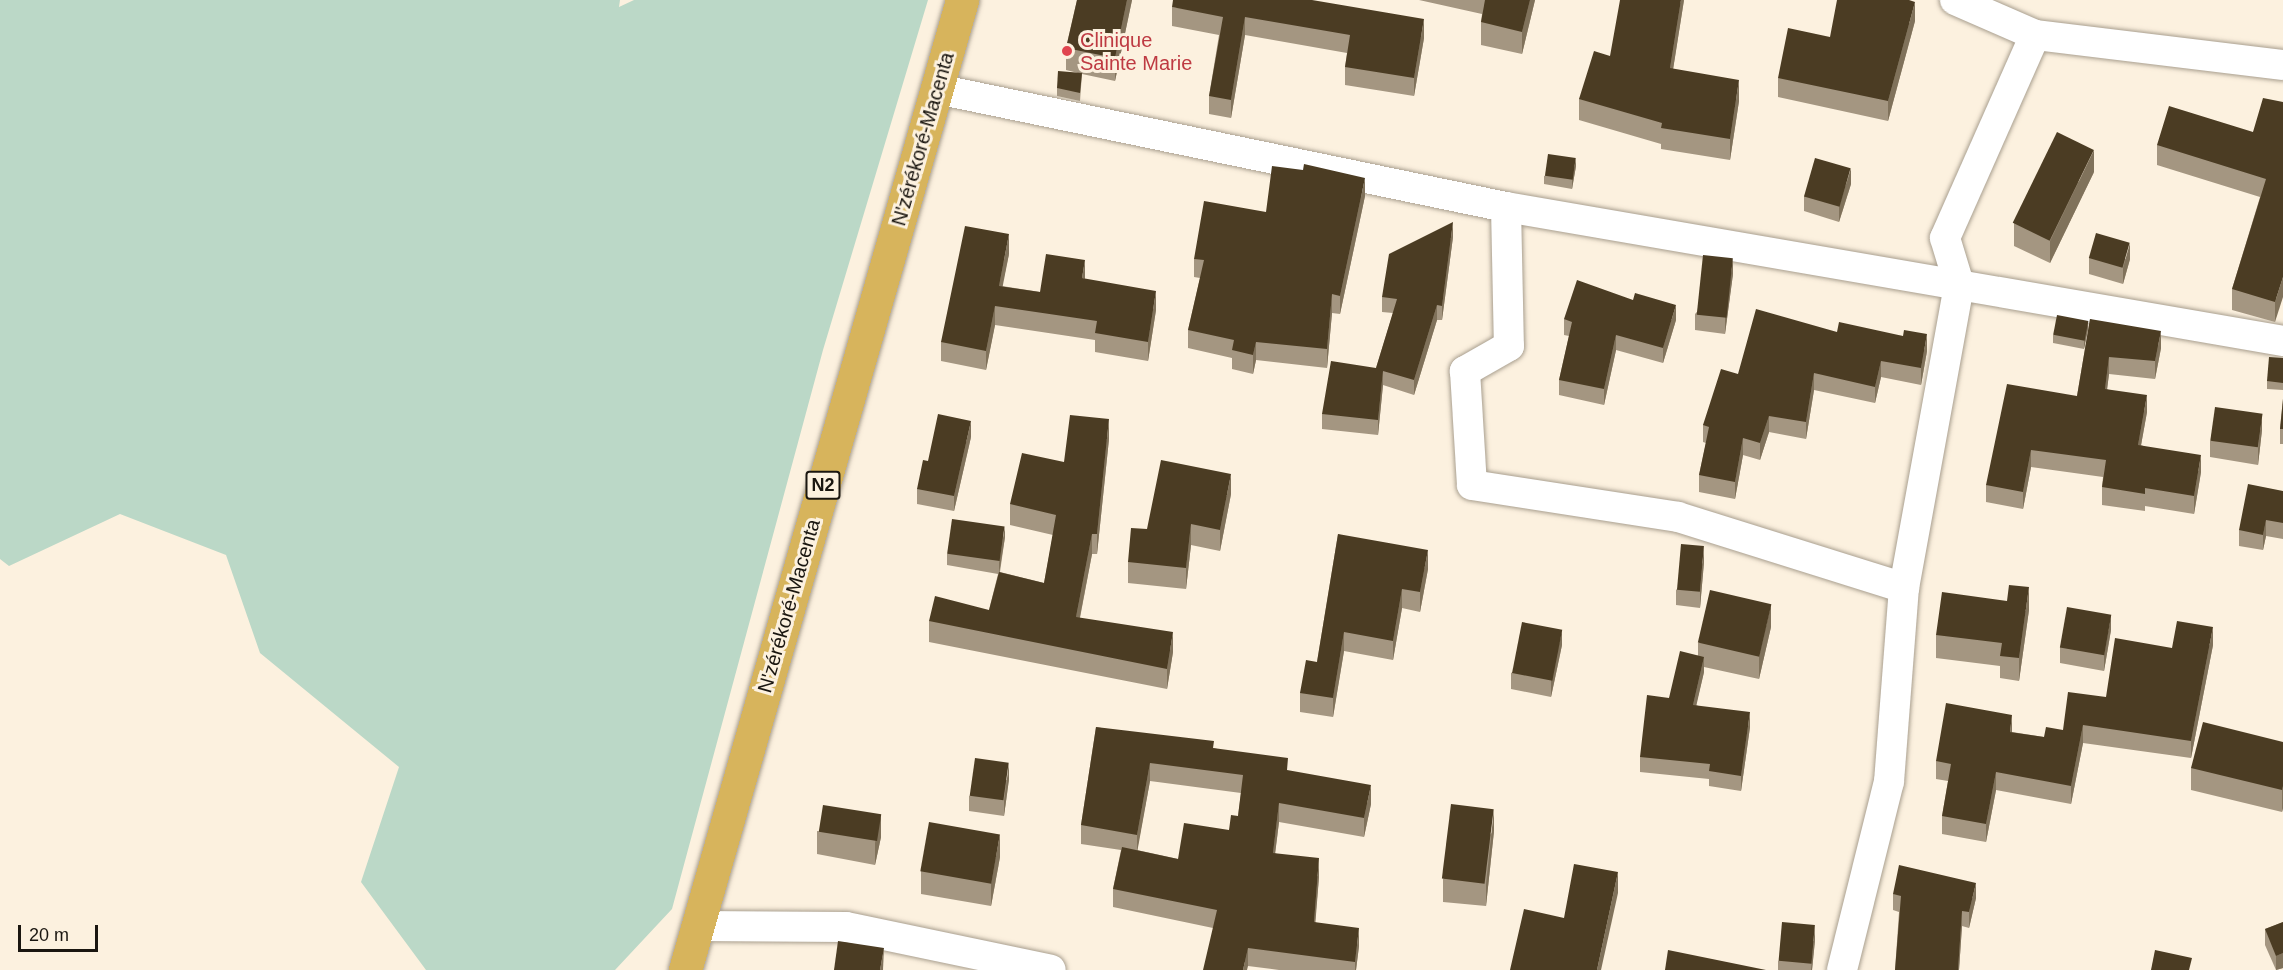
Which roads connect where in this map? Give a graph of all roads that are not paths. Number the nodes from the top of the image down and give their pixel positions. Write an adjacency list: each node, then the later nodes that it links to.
1 (962, 0): 5 (highway, N'zérékoré-Macenta / N2)
2 (1955, 0): 3 (street)
3 (2034, 35): 4 (street); 7 (street)
4 (2283, 65)
5 (937, 89): 6 (street); 10 (highway, N'zérékoré-Macenta / N2)
6 (1506, 207): 7 (street); 9 (street)
7 (1959, 284): 8 (street); 9 (street)
8 (2283, 341)
9 (1904, 588): 13 (street)
10 (697, 926): 11 (highway, N'zérékoré-Macenta / N2); 12 (street)
11 (685, 970)
12 (1051, 970)
13 (1842, 970)

